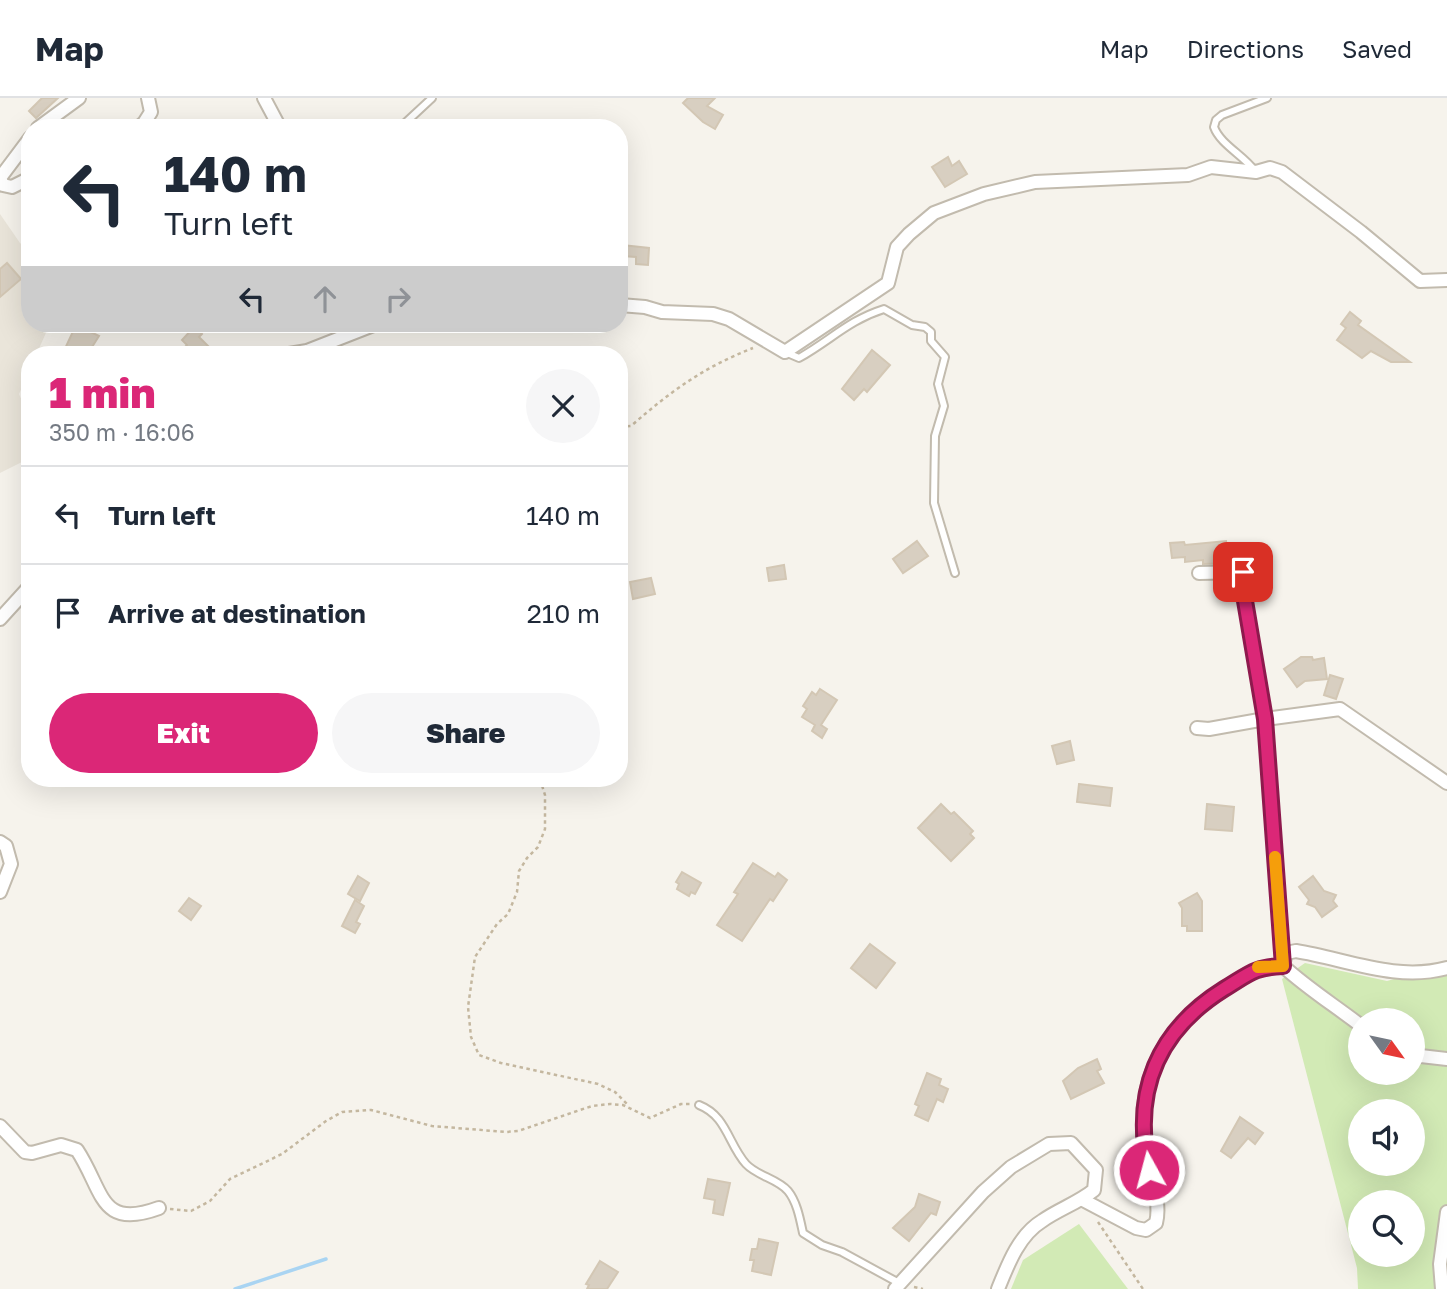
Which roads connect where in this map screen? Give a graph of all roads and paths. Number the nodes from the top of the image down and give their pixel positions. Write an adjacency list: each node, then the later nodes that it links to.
1 (79, 98): 6 (street)
2 (148, 98): 7 (street)
3 (264, 98): 8 (street)
4 (432, 98): 9 (lane)
5 (1267, 98): 11 (lane)
6 (50, 119)
7 (146, 119)
8 (275, 119)
9 (409, 119)
10 (21, 150): 12 (street)
11 (1256, 172): 13 (street); 18 (street)
12 (21, 182)
13 (1447, 280)
14 (628, 306): 16 (street)
15 (353, 333): 17 (street)
16 (772, 345): 18 (street); 19 (path)
17 (320, 346)
18 (785, 352): 20 (lane)
19 (628, 426)
20 (955, 573)
21 (1199, 573): 24 (street)
22 (21, 596): 23 (street)
23 (0, 619)
24 (1265, 719): 25 (street); 26 (street); 30 (street)
25 (1198, 728)
26 (1447, 783)
27 (542, 787): 36 (path)
28 (0, 842): 29 (street)
29 (0, 892)
30 (1283, 966): 31 (street); 32 (street); 38 (street)
31 (1447, 968)
32 (1348, 1016)
33 (1425, 1056): 34 (street)
34 (1447, 1059)
35 (699, 1105): 36 (path); 42 (lane)
36 (631, 1109): 39 (path)
37 (0, 1126): 39 (street)
38 (1083, 1200): 42 (street); 43 (street)
39 (159, 1208)
40 (1447, 1212): 45 (street)
41 (1098, 1222): 44 (path)
42 (897, 1286)
43 (998, 1289)
44 (1143, 1289)
45 (1442, 1289)

